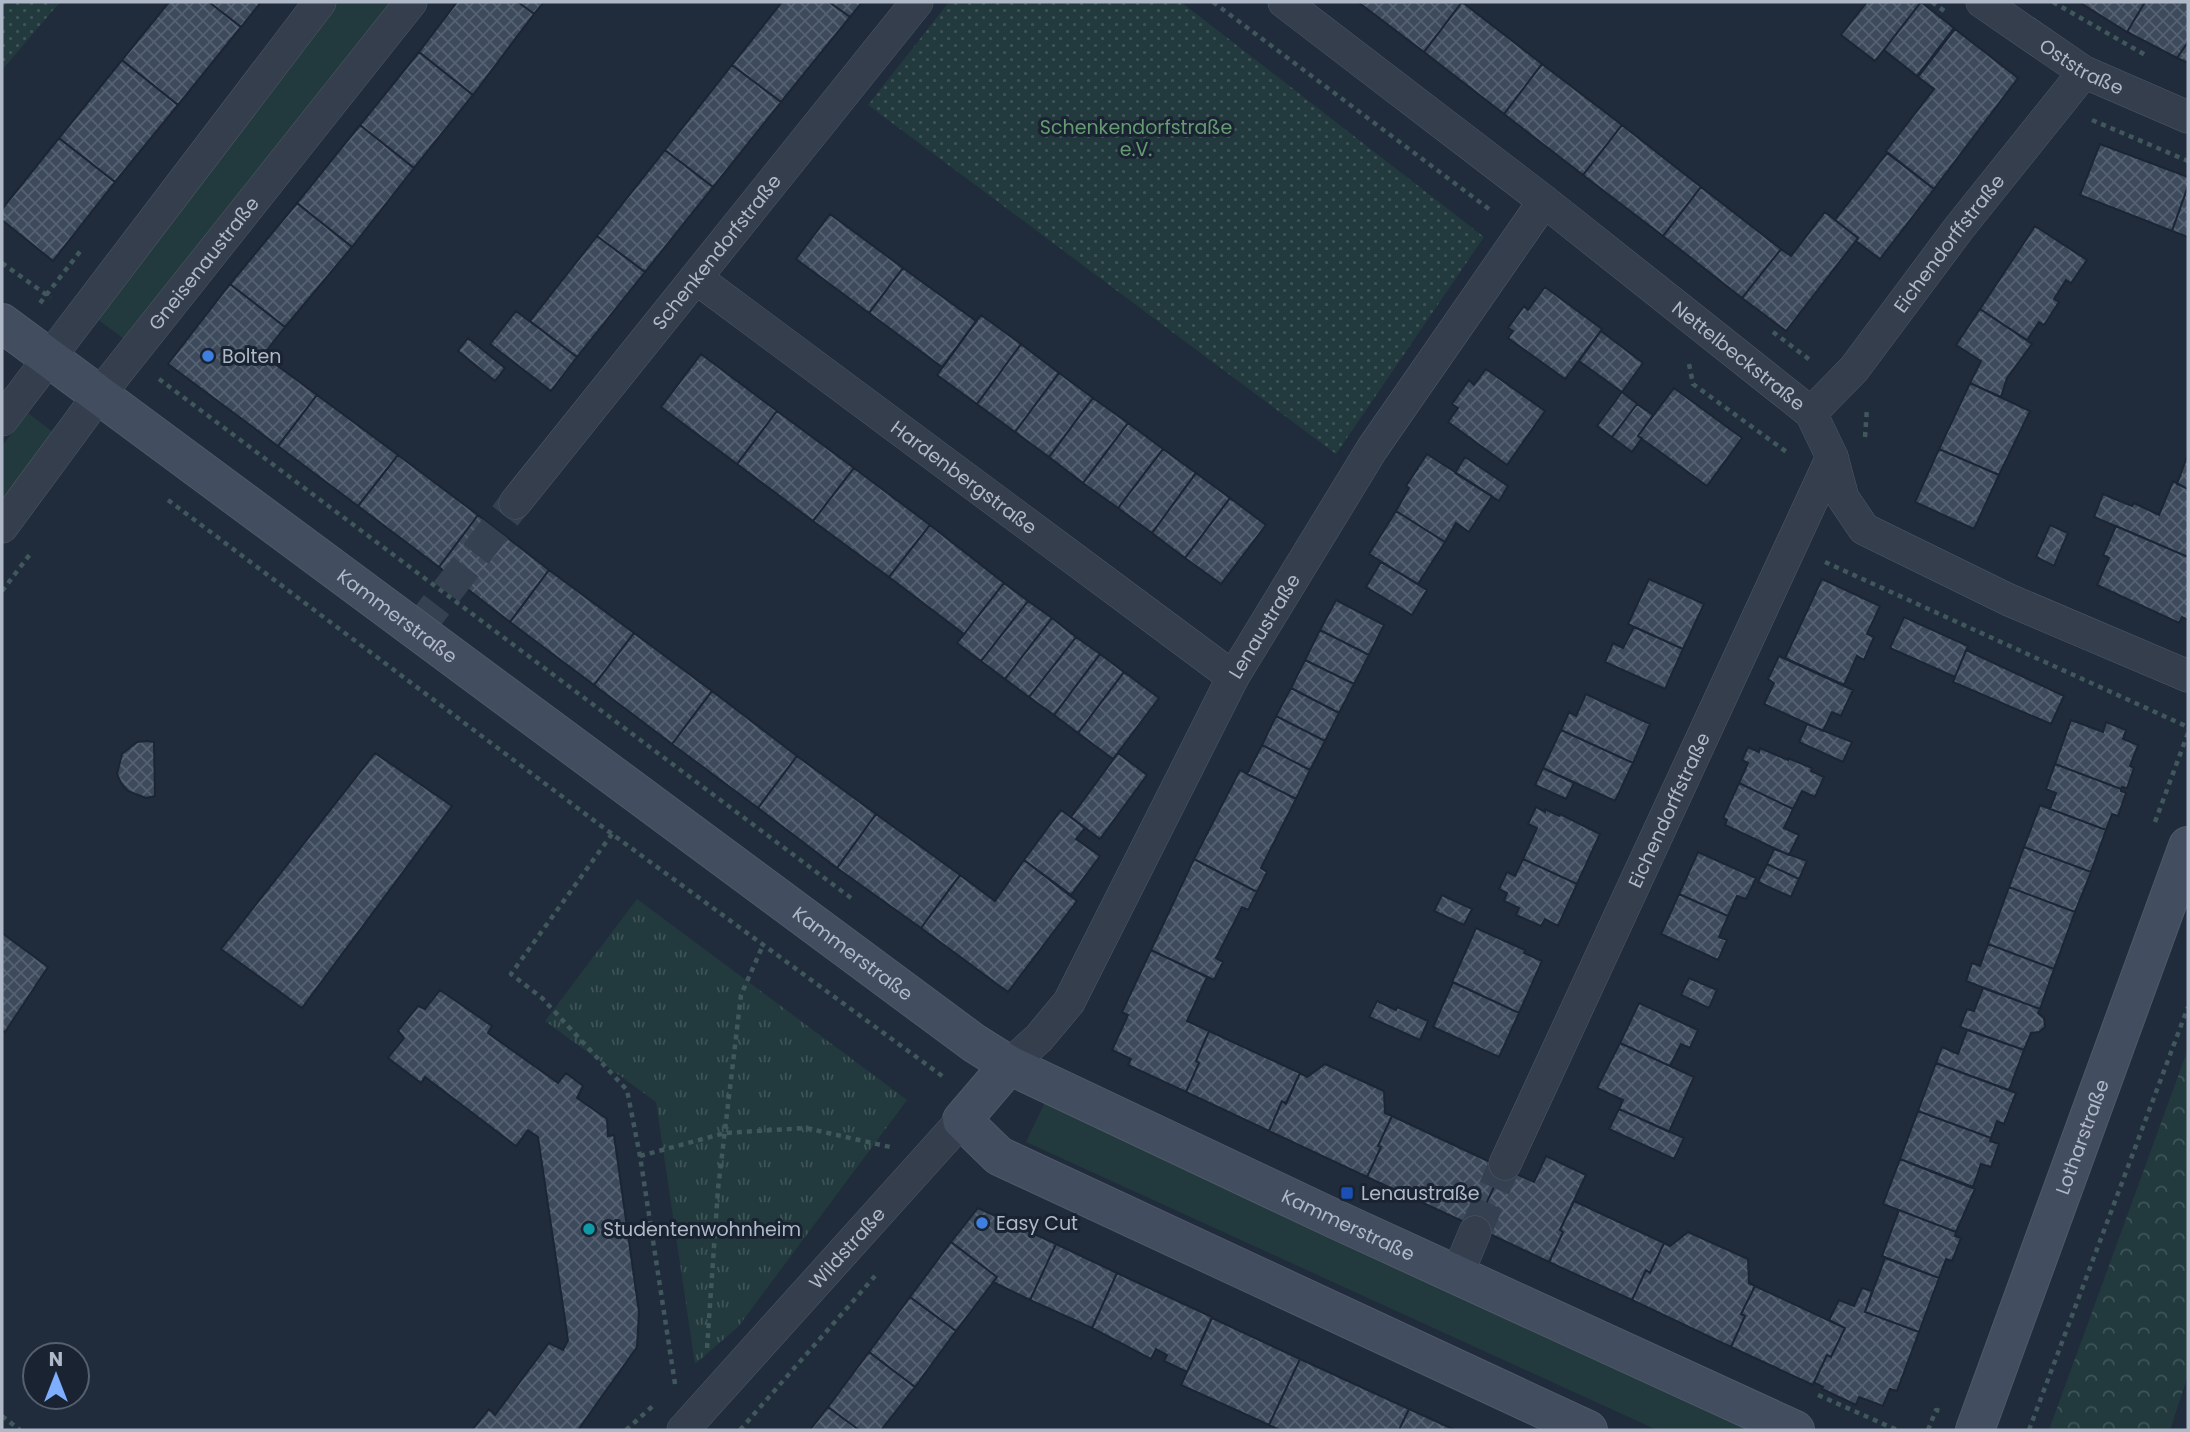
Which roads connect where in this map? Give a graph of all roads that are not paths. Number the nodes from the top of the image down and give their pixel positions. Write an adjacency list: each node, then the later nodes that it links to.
1 (320, 2): 11 (street)
2 (411, 2): 12 (street, Gneisenaustraße)
3 (917, 2): 9 (street, Schenkendorfstraße)
4 (1284, 2): 8 (street, Nettelbeckstraße)
5 (1982, 2): 6 (street, Oststraße)
6 (2084, 72): 7 (street, Oststraße); 13 (street, Eichendorffstraße)
7 (2188, 117)
8 (1535, 213): 13 (street, Nettelbeckstraße); 19 (street, Lenaustraße)
9 (696, 278): 16 (street, Schenkendorfstraße); 19 (street, Hardenbergstraße)
10 (2, 323): 11 (street, Kammerstraße)
11 (50, 359): 12 (street, Kammerstraße); 14 (street)
12 (99, 395): 17 (street, Gneisenaustraße); 21 (street, Kammerstraße)
13 (1811, 413): 15 (street, Nettelbeckstraße)
14 (2, 420)
15 (1832, 457): 18 (street, Nettelbeckstraße); 23 (street, Eichendorffstraße)
16 (515, 503)
17 (2, 527)
18 (2188, 676)
19 (1233, 677): 21 (street, Lenaustraße)
20 (2188, 846): 29 (street, Lotharstraße)
21 (1009, 1065): 22 (street, Wildstraße); 25 (street, Kammerstraße)
22 (962, 1120): 26 (street, Wildstraße); 27 (street)
23 (1505, 1164)
24 (1475, 1232): 25 (street)
25 (1457, 1275): 28 (street, Kammerstraße)
26 (689, 1428)
27 (1588, 1430)
28 (1795, 1430)
29 (1975, 1430)

